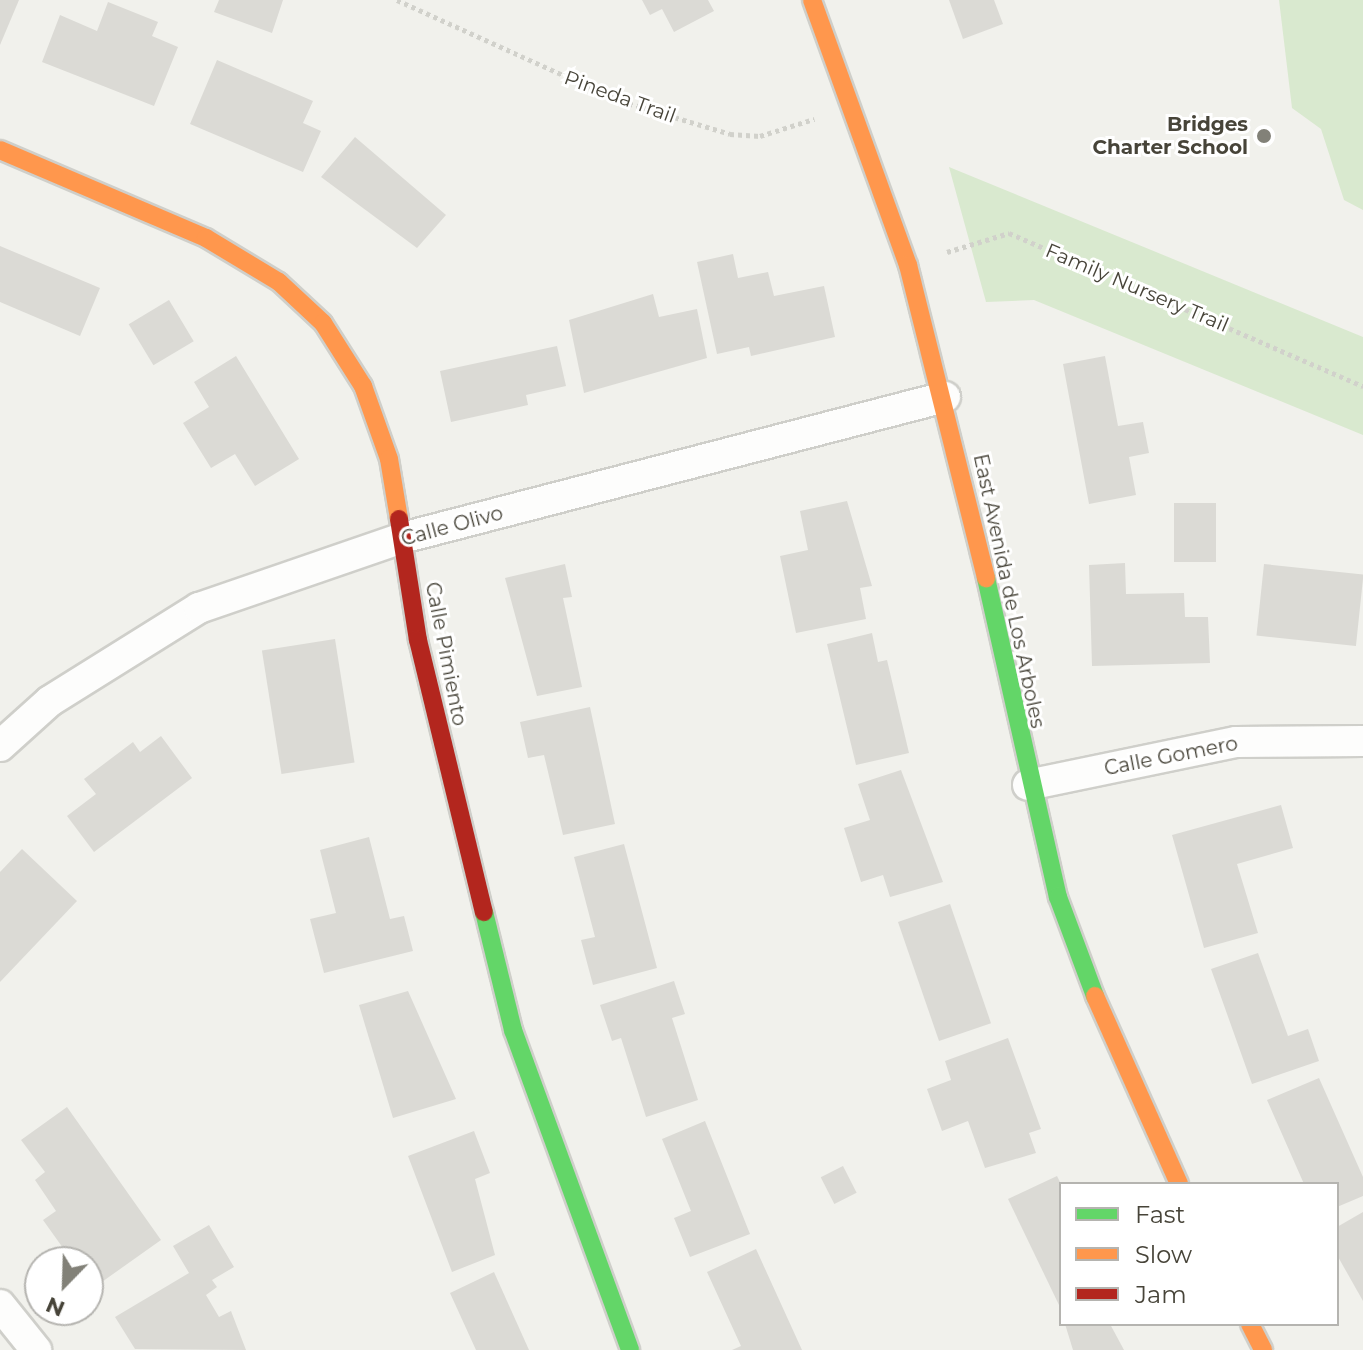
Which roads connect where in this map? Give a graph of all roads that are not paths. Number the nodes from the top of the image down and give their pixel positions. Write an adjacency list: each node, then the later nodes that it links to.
1 (812, 0): 3 (street, East Avenida de Los Arboles)
2 (0, 150): 4 (street, Calle Pimiento)
3 (945, 397): 4 (street, Calle Olivo); 7 (street, East Avenida de Los Arboles)
4 (402, 538): 6 (street, Calle Olivo); 12 (street, Calle Pimiento)
5 (1363, 741): 7 (street, Calle Gomero)
6 (0, 746)
7 (1028, 785): 8 (street, East Avenida de Los Arboles)
8 (1178, 1182)
9 (0, 1305): 11 (street)
10 (1251, 1326): 13 (street)
11 (36, 1350)
12 (630, 1350)
13 (1263, 1350)

